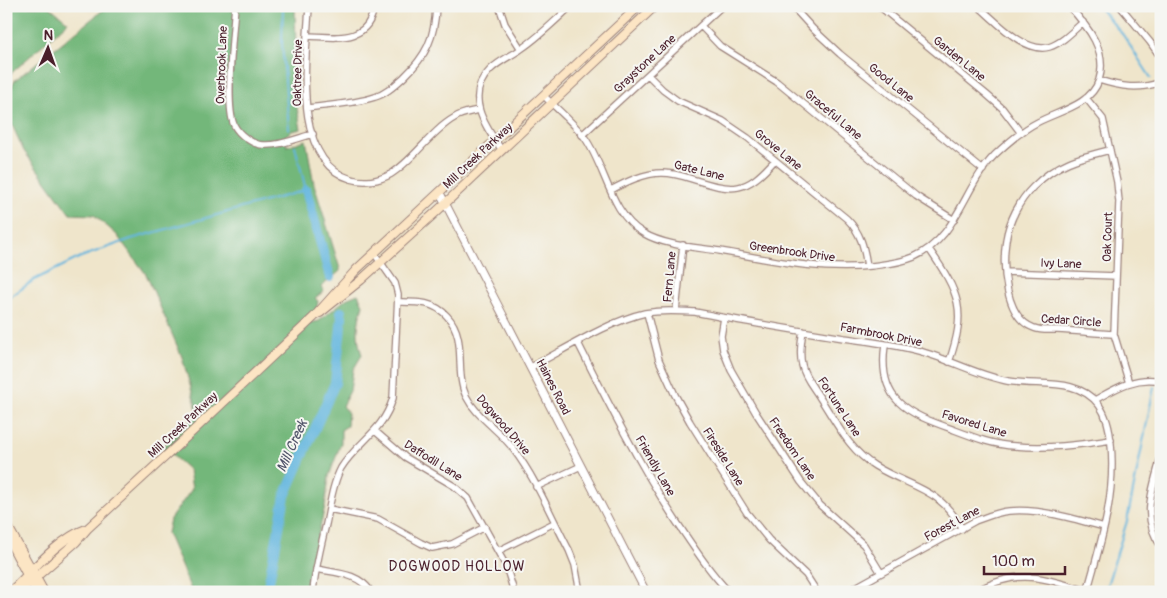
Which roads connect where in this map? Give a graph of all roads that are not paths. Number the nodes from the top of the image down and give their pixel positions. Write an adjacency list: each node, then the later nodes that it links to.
1 (234, 6): 29 (street, Overbrook Lane)
2 (310, 6): 17 (street, Oaktree Drive)
3 (374, 6): 17 (street)
4 (436, 6): 26 (street)
5 (499, 6): 18 (street)
6 (571, 6): 18 (street)
7 (639, 6): 23 (main road, Mill Creek Parkway)
8 (655, 6): 25 (main road, Mill Creek Parkway)
9 (722, 6): 16 (street, Graystone Lane)
10 (792, 6): 35 (street, Good Lane)
11 (879, 6): 28 (street, Garden Lane)
12 (978, 6): 15 (street)
13 (1070, 6): 15 (street)
14 (1123, 7): 19 (street)
15 (1083, 22): 21 (street)
16 (701, 26): 20 (street, Graystone Lane); 39 (street, Graceful Lane)
17 (308, 36): 26 (street, Oaktree Drive)
18 (521, 49): 27 (street)
19 (1161, 58)
20 (648, 74): 30 (street, Graystone Lane); 34 (street, Grove Lane)
21 (1099, 80): 22 (street); 24 (street, Greenbrook Drive)
22 (1161, 82)
23 (543, 96): 25 (street, Greenbrook Drive); 31 (main road, Mill Creek Parkway)
24 (1086, 98): 28 (street, Greenbrook Drive); 33 (street, Oak Court)
25 (551, 103): 30 (street, Greenbrook Drive); 32 (main road, Mill Creek Parkway)
26 (306, 108): 29 (street, Oaktree Drive)
27 (479, 110): 29 (street, Oaktree Drive); 31 (street)
28 (1021, 133): 35 (street, Greenbrook Drive)
29 (313, 134)
30 (582, 135): 36 (street, Greenbrook Drive)
31 (495, 140): 32 (street); 37 (main road, Mill Creek Parkway)
32 (501, 149): 38 (main road, Mill Creek Parkway)
33 (1110, 150): 45 (street, Cedar Circle); 46 (street, Oak Court)
34 (775, 160): 36 (street, Gate Lane); 44 (street, Grove Lane)
35 (983, 170): 39 (street, Greenbrook Drive)
36 (611, 190): 40 (street, Greenbrook Drive)
37 (440, 193): 38 (street, Haines Road); 42 (main road, Mill Creek Parkway)
38 (445, 203): 43 (main road, Mill Creek Parkway); 57 (street, Haines Road)
39 (954, 220): 41 (street, Greenbrook Drive)
40 (683, 245): 44 (street, Greenbrook Drive); 48 (street, Fern Lane)
41 (930, 249): 44 (street, Greenbrook Drive); 56 (street)
42 (374, 253): 43 (street); 50 (main road, Mill Creek Parkway)
43 (381, 262): 47 (street); 50 (main road, Mill Creek Parkway)
44 (867, 266)
45 (1006, 272): 46 (street, Ivy Lane); 53 (street, Cedar Circle)
46 (1116, 276): 53 (street, Oak Court)
47 (398, 302): 61 (street); 66 (street, Dogwood Drive)
48 (676, 311): 49 (street, Farmbrook Drive); 51 (street, Farmbrook Drive)
49 (647, 313): 54 (street, Farmbrook Drive); 90 (street, Fireside Lane)
50 (314, 317): 78 (main road, Mill Creek Parkway)
51 (724, 318): 52 (street, Farmbrook Drive); 77 (street, Freedom Lane)
52 (803, 331): 55 (street, Farmbrook Drive); 72 (street, Fortune Lane)
53 (1114, 334): 59 (street, Oak Court)
54 (578, 343): 57 (street, Farmbrook Drive); 89 (street, Friendly Lane)
55 (885, 345): 56 (street, Farmbrook Drive); 62 (street, Favored Lane)
56 (950, 362): 60 (street, Farmbrook Drive)
57 (531, 367): 64 (street, Haines Road)
58 (1161, 380): 59 (street)
59 (1129, 382): 60 (street)
60 (1095, 400): 62 (street)
61 (375, 431): 67 (street); 70 (street, Daffodil Lane)
62 (1111, 440): 71 (street)
63 (1161, 457): 65 (street)
64 (581, 466): 66 (street); 88 (street, Haines Road)
65 (1158, 476): 74 (street)
66 (536, 487): 68 (street, Dogwood Drive)
67 (329, 508): 70 (street); 76 (street)
68 (554, 522): 75 (street); 87 (street, Dogwood Drive)
69 (6, 523): 78 (main road)
70 (486, 527): 75 (street, Daffodil Lane)
71 (1104, 527): 72 (street, Forest Lane); 80 (street)
72 (962, 528): 77 (street, Forest Lane)
73 (6, 535): 78 (main road)
74 (1161, 546)
75 (498, 551): 79 (street, Daffodil Lane)
76 (316, 569): 85 (street); 86 (street)
77 (881, 573): 91 (street, Forest Lane)
78 (31, 576): 81 (main road); 82 (main road); 83 (main road); 84 (main road)
79 (512, 591)
80 (1087, 591): 92 (street)
81 (10, 592)
82 (19, 592)
83 (36, 592)
84 (44, 592)
85 (313, 592)
86 (371, 592)
87 (580, 592)
88 (646, 592)
89 (729, 592)
90 (817, 592)
91 (847, 592)
92 (975, 592)

